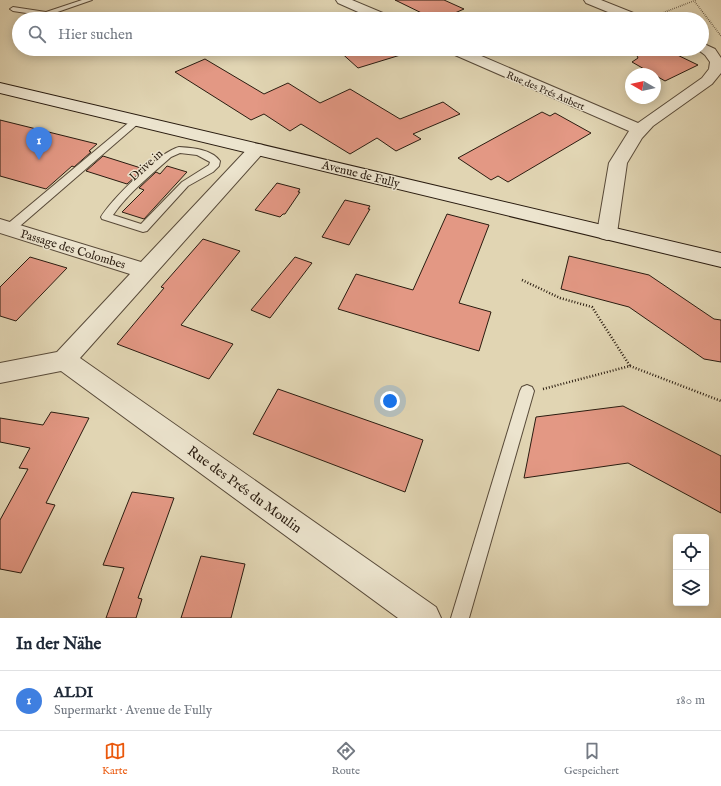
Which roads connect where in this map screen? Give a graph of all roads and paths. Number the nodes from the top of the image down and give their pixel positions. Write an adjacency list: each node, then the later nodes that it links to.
1 (89, 0): 7 (lane)
2 (342, 0): 8 (street)
3 (590, 0): 9 (street)
4 (695, 1): 10 (path); 11 (path)
5 (13, 10): 6 (lane)
6 (30, 12)
7 (52, 12)
8 (369, 12)
9 (619, 12)
10 (665, 12)
11 (703, 12)
12 (709, 20): 13 (path)
13 (721, 36)
14 (709, 51): 18 (street)
15 (469, 56): 18 (street, Rue des Prés Aubert)
16 (0, 88): 17 (street, Avenue de Fully)
17 (136, 121): 19 (street, Avenue de Fully); 21 (lane)
18 (640, 130): 22 (street)
19 (257, 149): 22 (street, Avenue de Fully); 24 (street)
20 (194, 179): 20 (lane)
21 (4, 227): 24 (street, Passage des Colombes)
22 (607, 233): 23 (street, Avenue de Fully)
23 (721, 260)
24 (146, 271): 26 (street)
25 (522, 280): 27 (path)
26 (64, 360): 28 (street); 31 (street, Rue des Prés du Moulin)
27 (630, 366): 29 (path); 30 (path)
28 (0, 373)
29 (527, 391): 32 (lane)
30 (721, 401)
31 (426, 618)
32 (460, 618)

